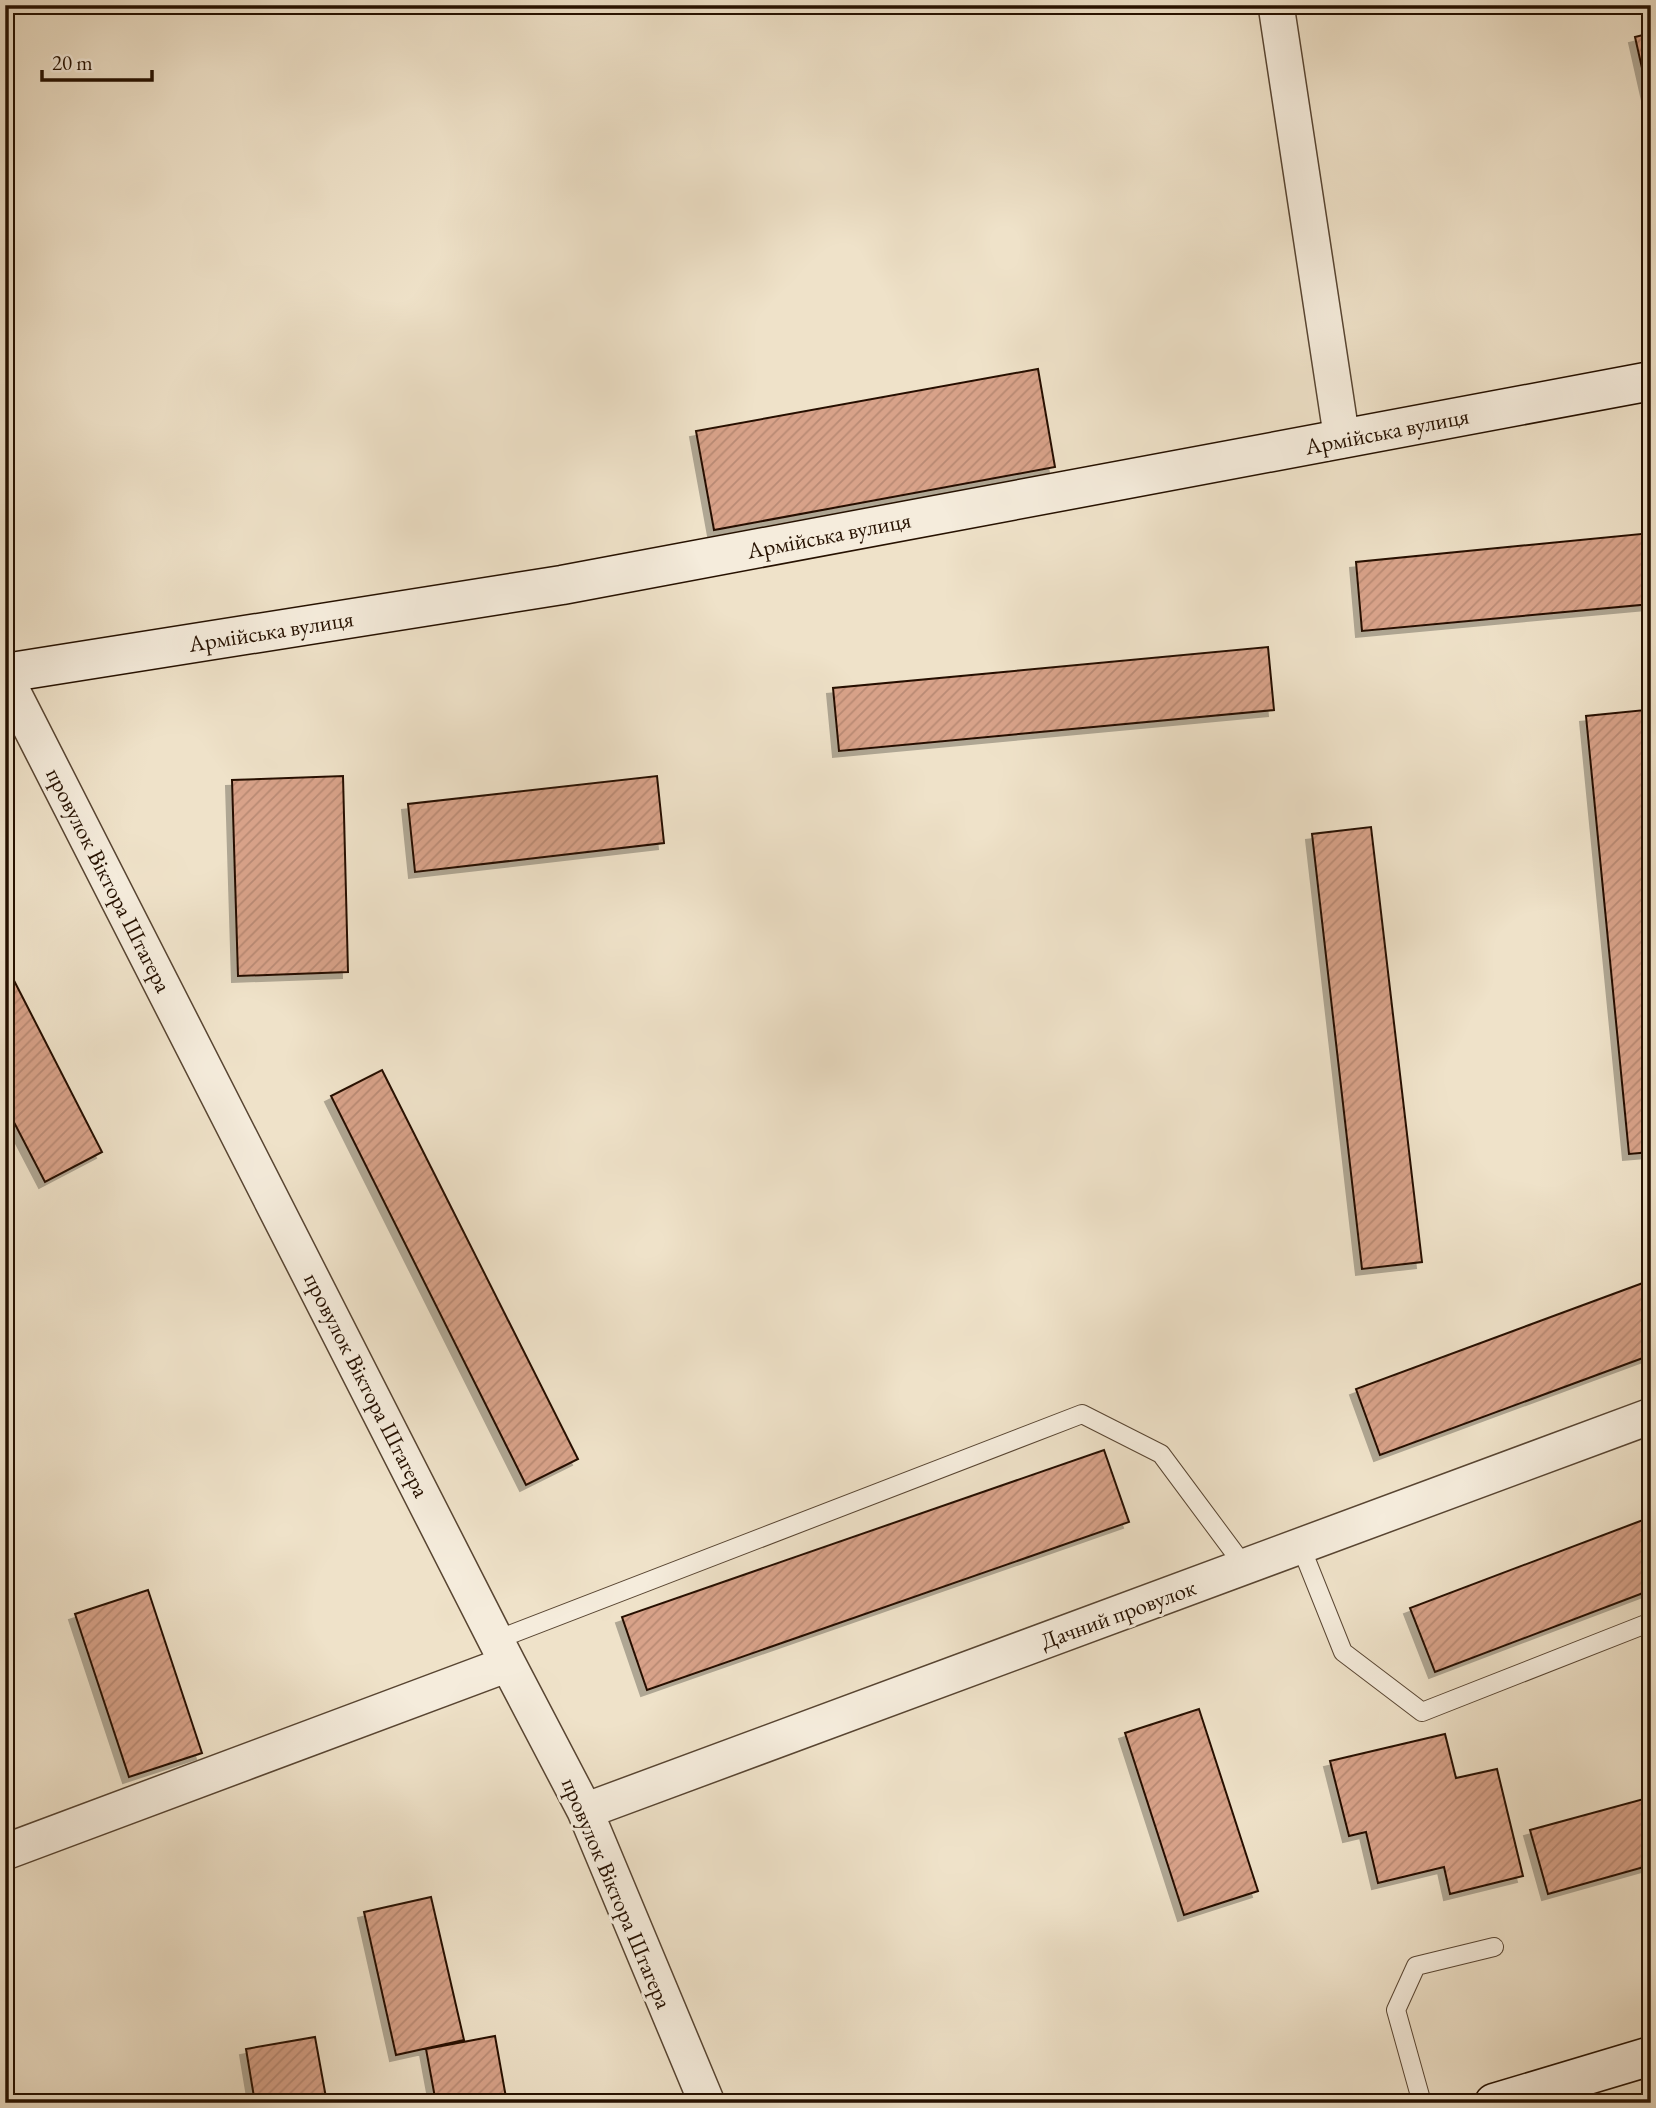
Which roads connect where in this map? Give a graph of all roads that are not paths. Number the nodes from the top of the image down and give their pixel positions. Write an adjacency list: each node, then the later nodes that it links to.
1 (1276, 5): 3 (street)
2 (1651, 381): 3 (street, Армійська вулиця)
3 (1342, 440): 4 (street, Армійська вулиця)
4 (5, 675): 9 (street, провулок Віктора Штагера)
5 (1651, 1416): 6 (street, Дачний провулок)
6 (1301, 1547): 7 (street, Дачний провулок); 8 (lane)
7 (1245, 1567): 9 (lane); 10 (street, Дачний провулок)
8 (1651, 1622)
9 (502, 1652): 10 (street, провулок Віктора Штагера); 11 (street)
10 (585, 1811): 15 (street, провулок Віктора Штагера)
11 (5, 1852)
12 (1493, 1947): 16 (lane)
13 (1651, 2056): 17 (street)
14 (1651, 2081): 18 (street)
15 (707, 2103)
16 (1422, 2103)
17 (1494, 2103)
18 (1579, 2103)

